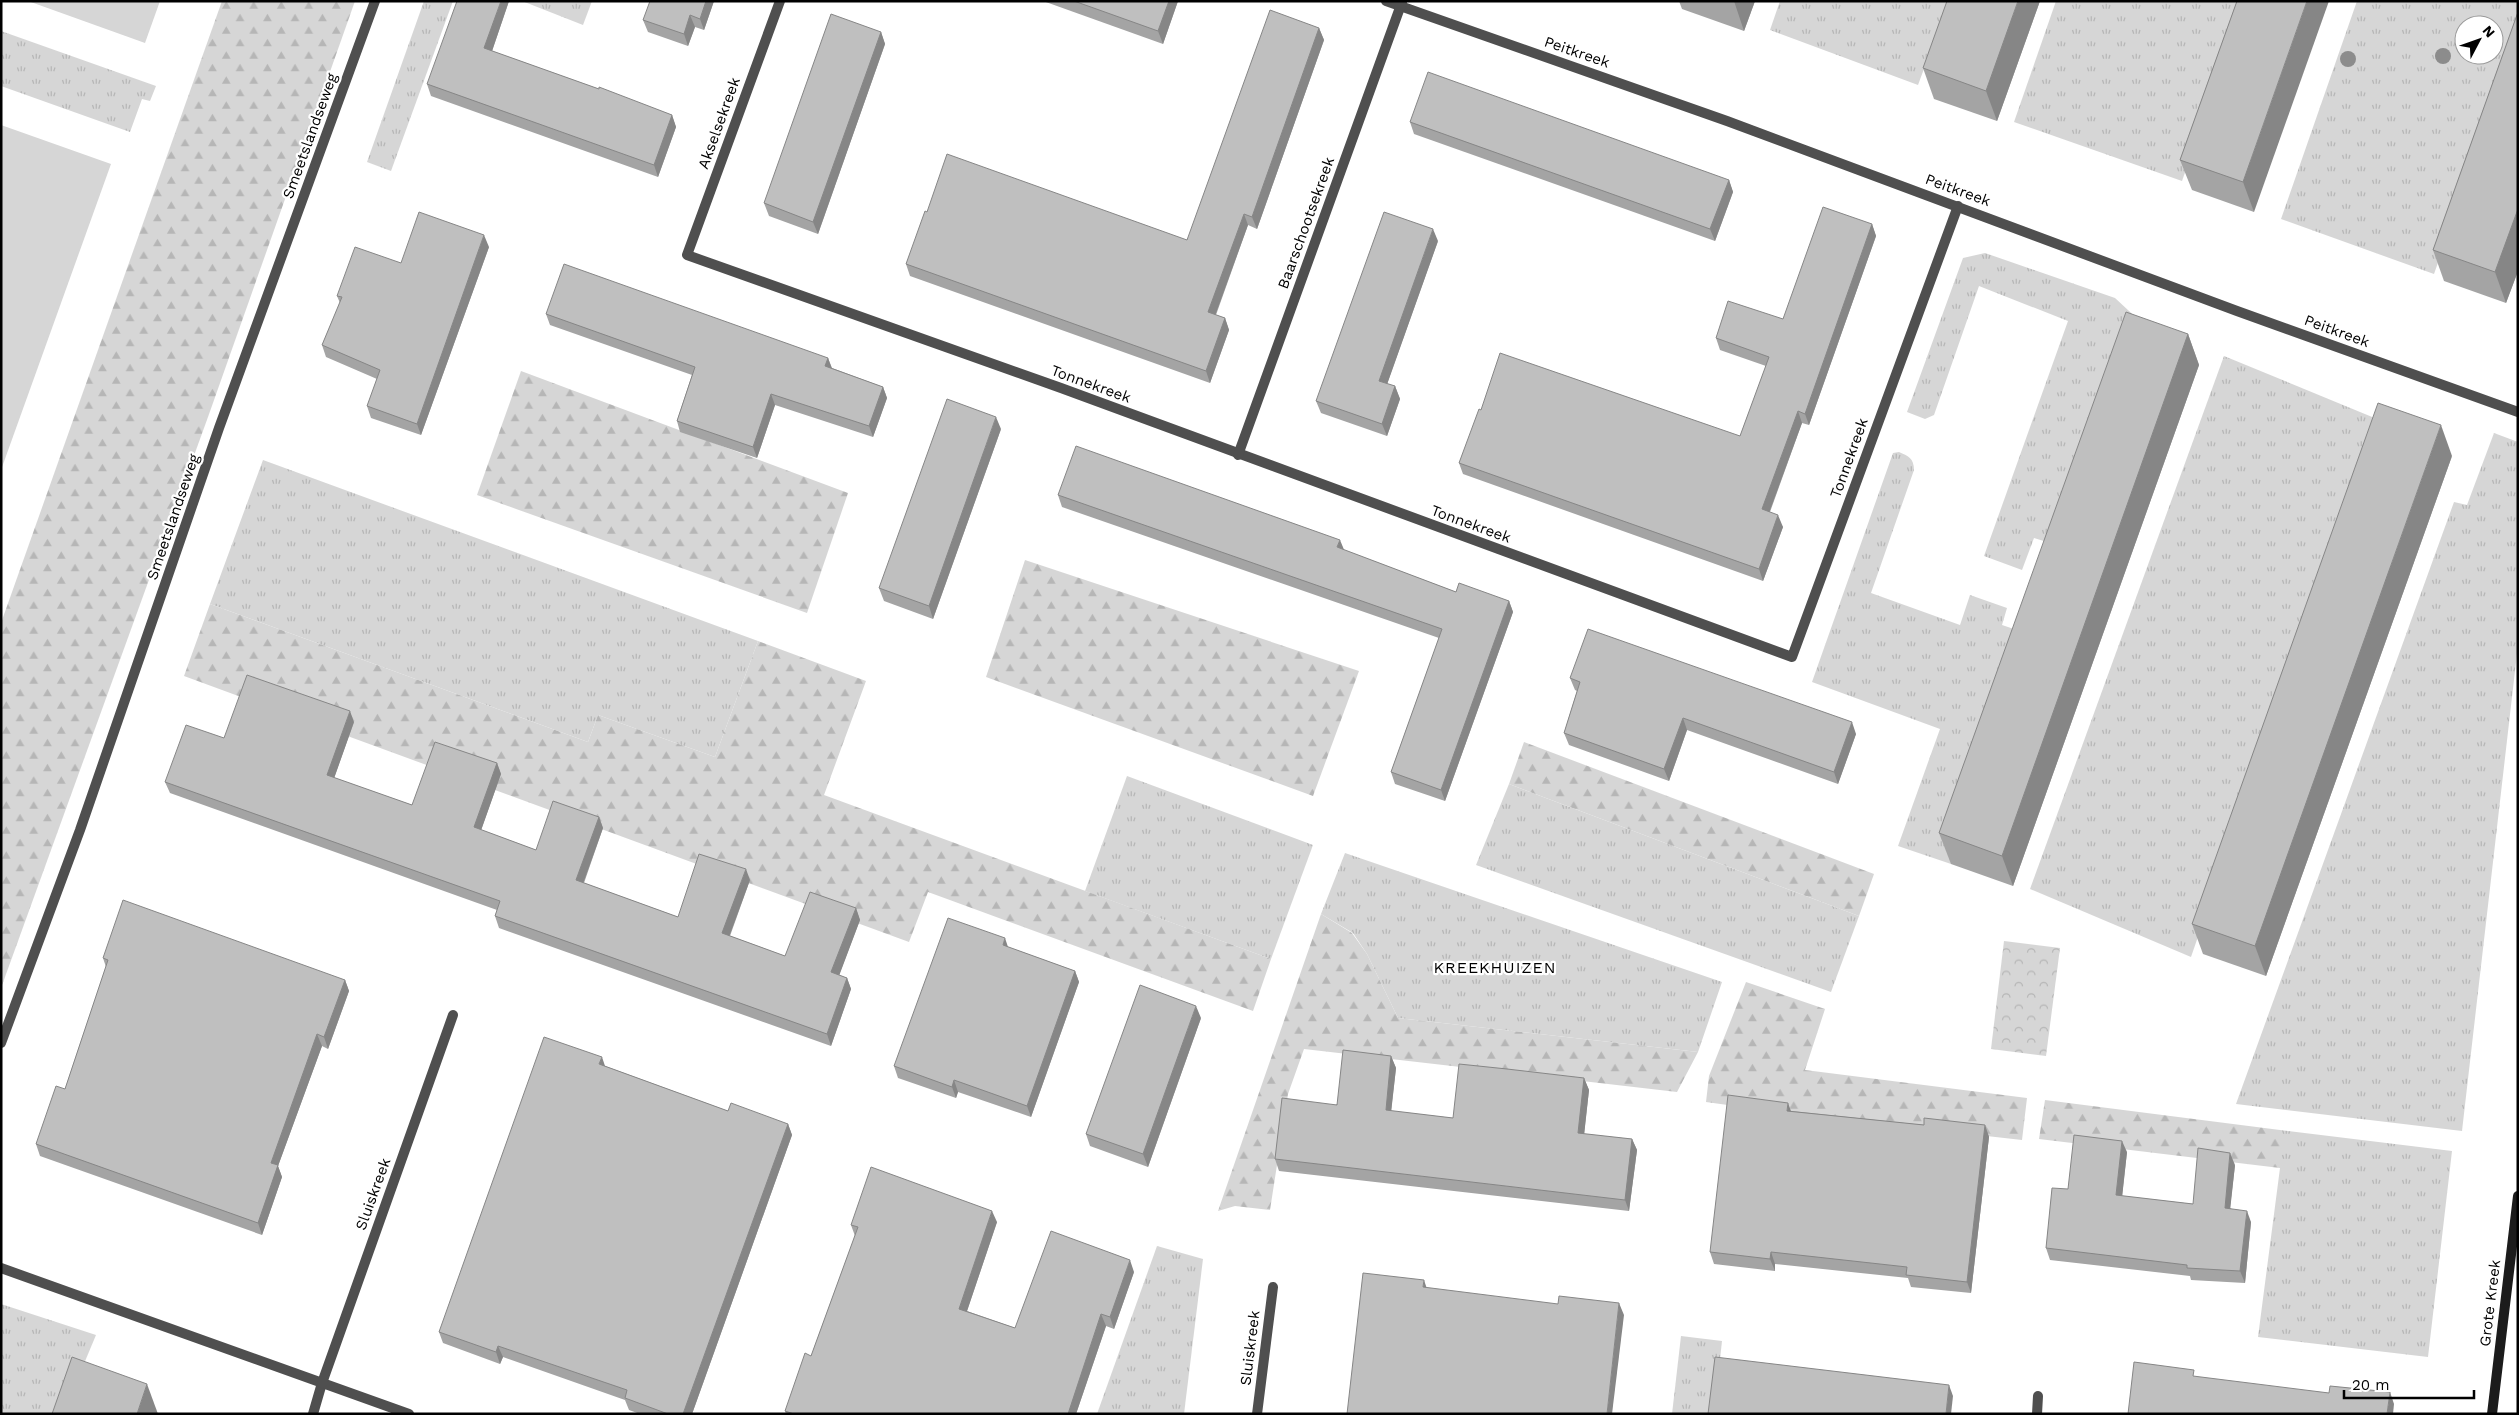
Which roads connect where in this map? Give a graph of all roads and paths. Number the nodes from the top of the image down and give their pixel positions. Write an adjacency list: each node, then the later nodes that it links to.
1 (375, 1): 10 (street, Smeetslandseweg)
2 (780, 1): 6 (street, Akselsekreek)
3 (1386, 1): 4 (street, Peitkreek)
4 (1401, 4): 5 (street, Peitkreek); 8 (street, Baarschootsekreek)
5 (1958, 206): 7 (street, Peitkreek); 8 (street, Tonnekreek)
6 (687, 255): 8 (street, Tonnekreek)
7 (2518, 412)
8 (1238, 455)
9 (453, 1015): 14 (street, Sluiskreek)
10 (1, 1043)
11 (2518, 1196): 20 (street, Grote Kreek)
12 (1, 1268): 14 (street)
13 (1273, 1287): 18 (street, Sluiskreek)
14 (322, 1383): 16 (street, Sluiskreek); 17 (street)
15 (2038, 1396): 19 (street)
16 (313, 1414)
17 (409, 1414)
18 (1257, 1414)
19 (2036, 1414)
20 (2492, 1414)

